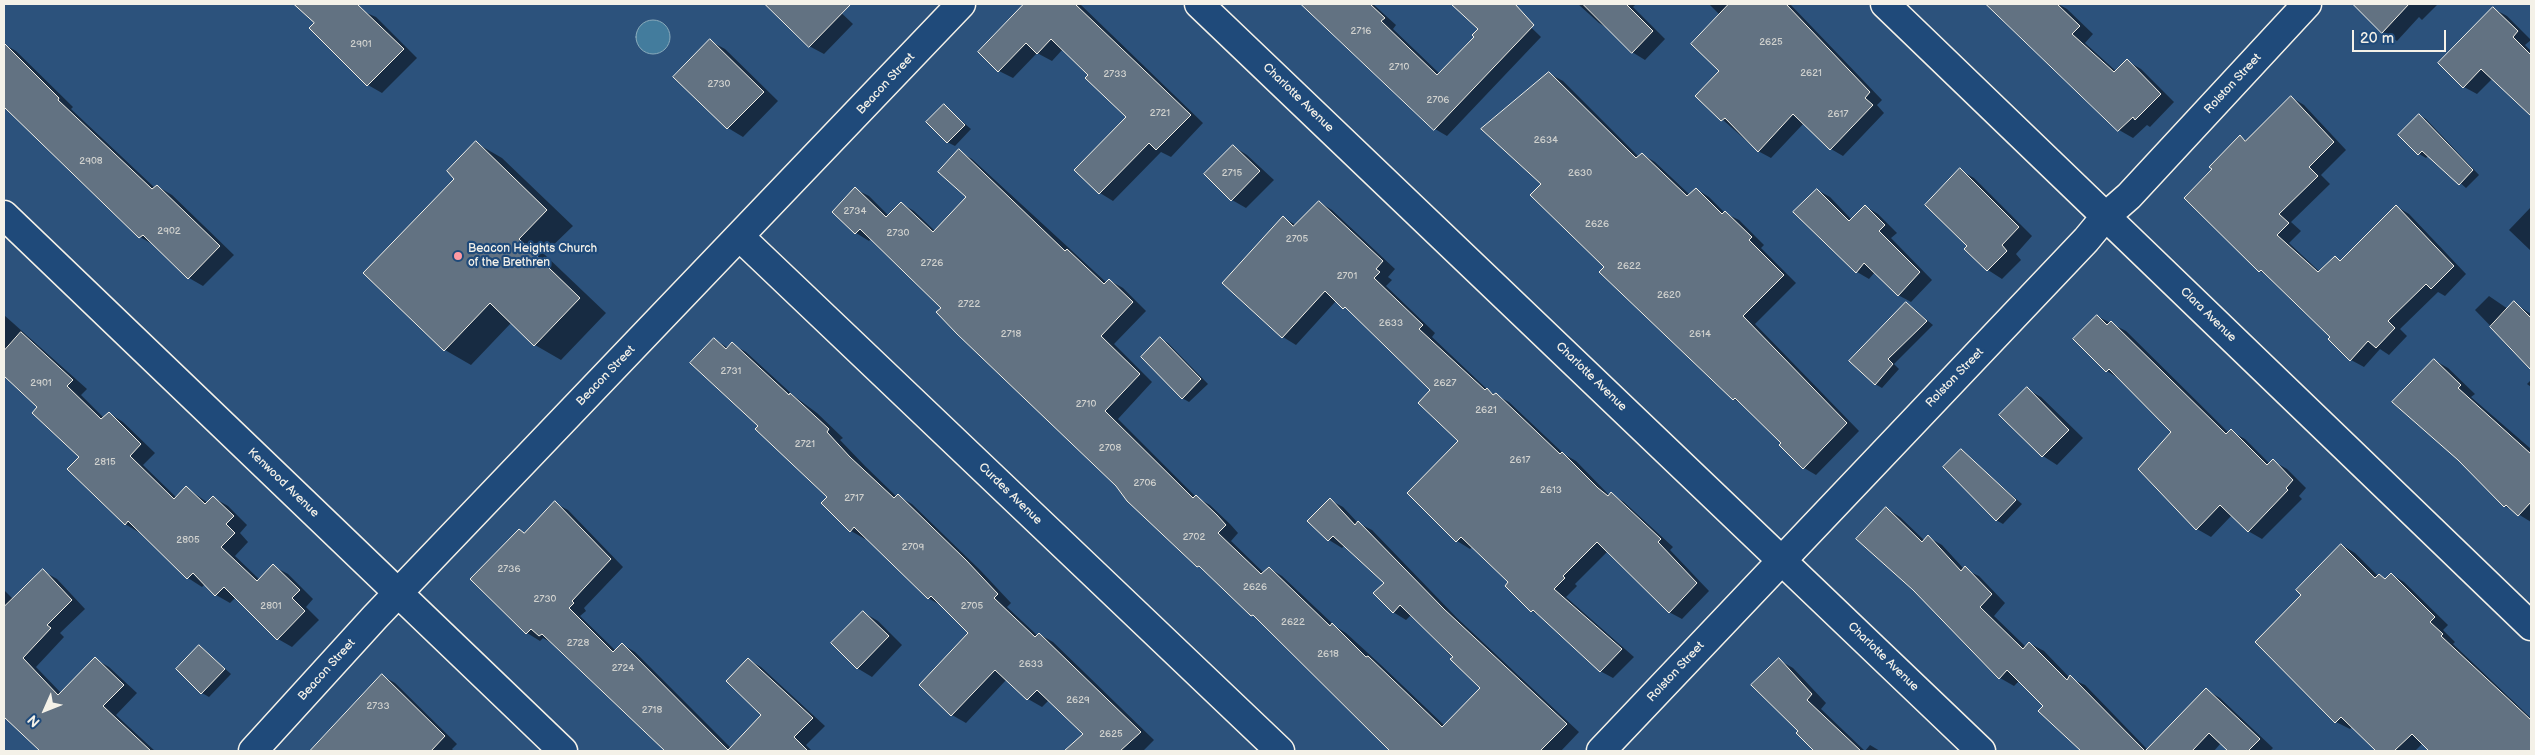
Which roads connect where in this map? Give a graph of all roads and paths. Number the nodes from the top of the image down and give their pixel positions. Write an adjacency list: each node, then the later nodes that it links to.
1 (961, 4): 7 (street, Beacon Street)
2 (1199, 4): 8 (street, Charlotte Avenue)
3 (1885, 4): 6 (street, Clara Avenue)
4 (2307, 4): 6 (street, Rolston Street)
5 (4, 215): 9 (street, Kenwood Avenue)
6 (2105, 216): 8 (street, Rolston Street); 10 (street, Clara Avenue)
7 (740, 237): 9 (street, Beacon Street); 13 (street, Curdes Avenue)
8 (1782, 559): 14 (street, Rolston Street); 15 (street, Charlotte Avenue)
9 (397, 595): 11 (street, Beacon Street); 12 (street, Kenwood Avenue)
10 (2531, 626)
11 (253, 751)
12 (563, 751)
13 (1280, 751)
14 (1601, 751)
15 (1981, 751)

